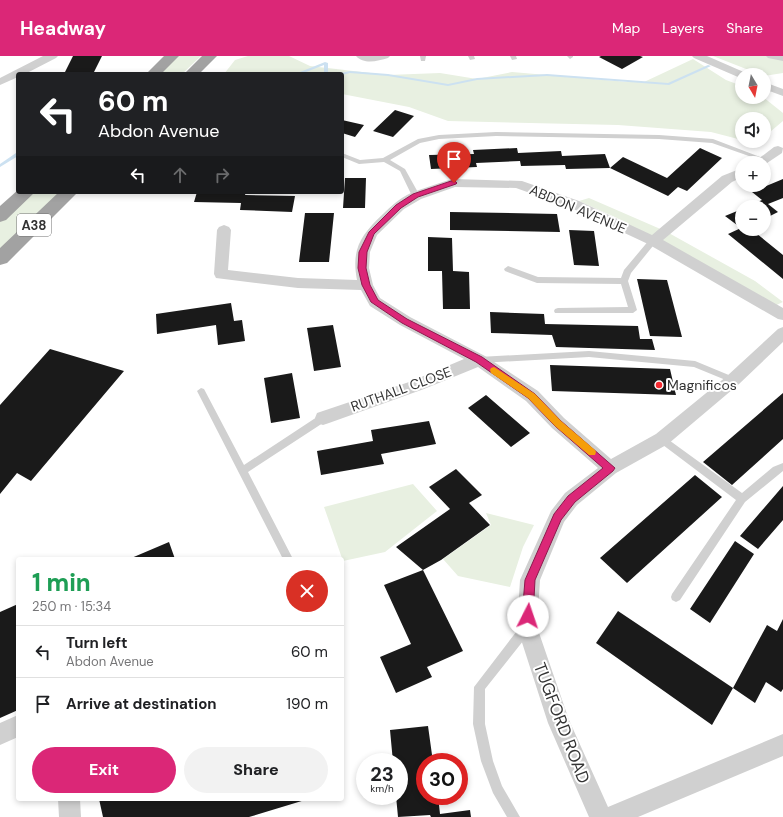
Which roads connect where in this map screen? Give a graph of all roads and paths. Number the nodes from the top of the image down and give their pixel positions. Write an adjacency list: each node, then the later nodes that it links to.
1 (52, 56): 9 (street)
2 (172, 56): 10 (highway)
3 (210, 56): 11 (highway)
4 (362, 56): 5 (street)
5 (384, 56)
6 (698, 56): 12 (street)
7 (772, 56): 8 (street)
8 (783, 58)
9 (20, 72)
10 (155, 72)
11 (193, 72)
12 (735, 72)
13 (16, 74): 14 (street)
14 (0, 82)
15 (771, 88): 16 (street)
16 (783, 93)
17 (778, 150): 19 (street)
18 (748, 156): 21 (lane)
19 (770, 156)
20 (344, 157): 21 (lane)
21 (385, 160): 25 (lane)
22 (735, 176): 28 (street)
23 (24, 194): 26 (highway, A38)
24 (67, 194): 29 (highway, A38)
25 (416, 196): 28 (street, ABDON AVENUE); 32 (street, ABDON AVENUE)
26 (0, 216)
27 (224, 230): 32 (street)
28 (653, 241): 31 (lane); 34 (street, ABDON AVENUE)
29 (0, 259)
30 (508, 269): 31 (lane)
31 (624, 281): 33 (lane)
32 (366, 285): 36 (street, ABDON AVENUE)
33 (558, 311)
34 (783, 315)
35 (783, 332): 37 (street, TUGFORD ROAD)
36 (479, 360): 37 (lane); 39 (street, RUTHALL CLOSE); 42 (street, ABDON AVENUE)
37 (733, 380): 40 (street, TUGFORD ROAD)
38 (201, 391): 43 (lane)
39 (322, 418): 43 (lane)
40 (662, 439): 42 (street, TUGFORD ROAD); 44 (lane)
41 (783, 467): 44 (lane)
42 (610, 468): 47 (street, TUGFORD ROAD)
43 (242, 471): 45 (lane)
44 (742, 499): 46 (lane)
45 (287, 557)
46 (676, 597)
47 (527, 627): 53 (lane); 54 (street, TUGFORD ROAD)
48 (16, 727): 49 (street)
49 (0, 734)
50 (783, 745): 55 (street)
51 (70, 801): 52 (street)
52 (70, 817)
53 (514, 817)
54 (601, 817)
55 (611, 817)

